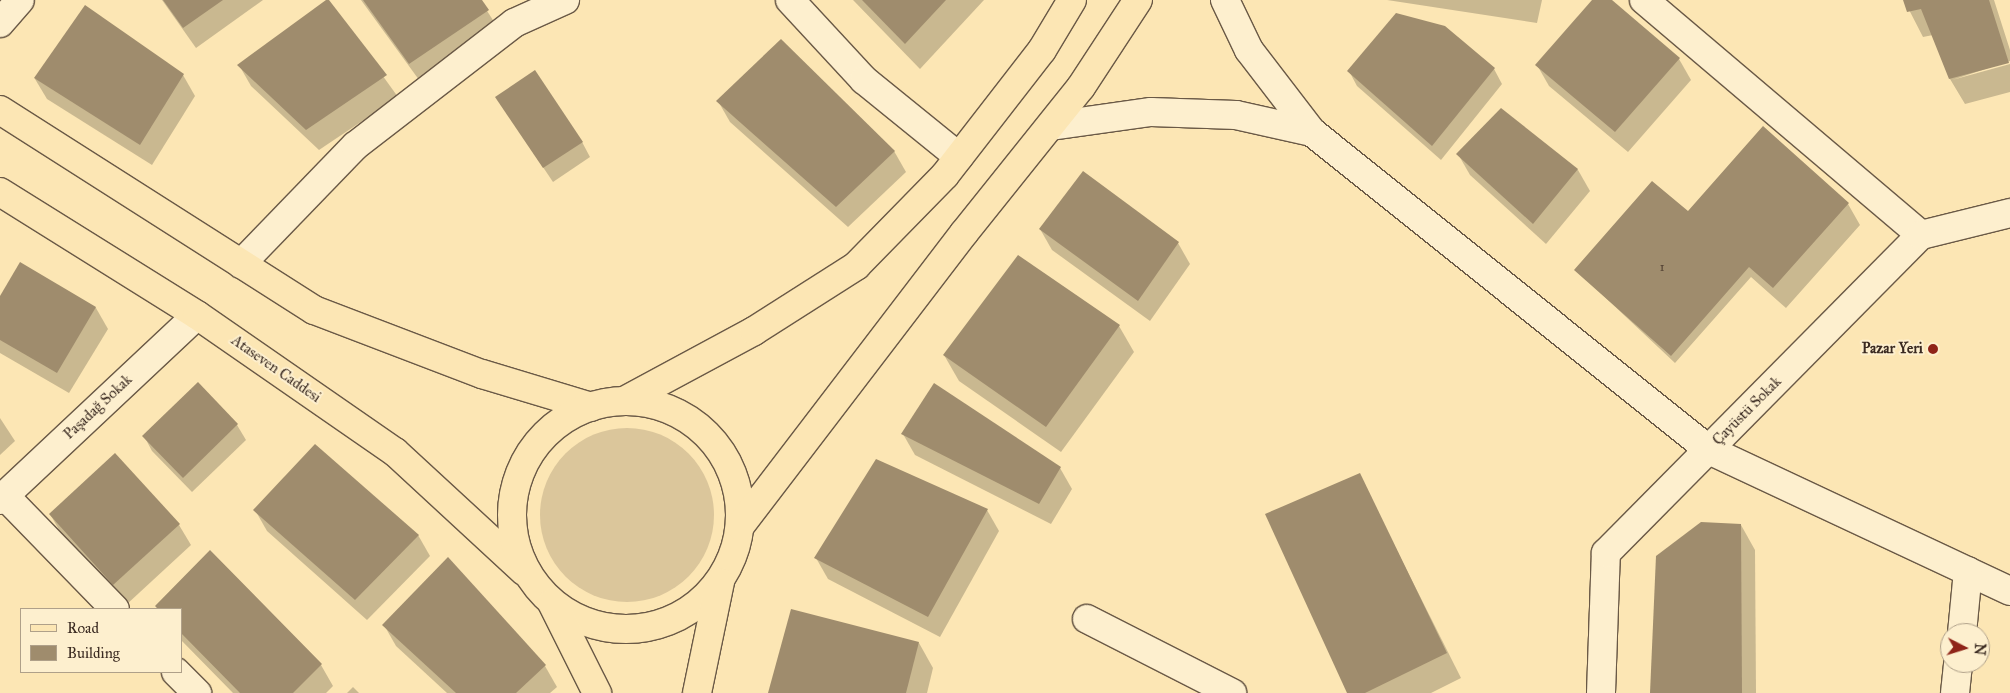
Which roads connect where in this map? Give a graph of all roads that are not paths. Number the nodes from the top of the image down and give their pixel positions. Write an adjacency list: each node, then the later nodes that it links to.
1 (20, 0): 8 (street)
2 (565, 0): 16 (street)
3 (790, 0): 12 (street)
4 (1072, 0): 12 (main road)
5 (1138, 0): 10 (main road)
6 (1225, 0): 11 (street)
7 (1644, 0): 15 (street)
8 (0, 23)
9 (0, 110): 16 (main road)
10 (1051, 126): 11 (street); 22 (main road)
11 (1312, 132): 20 (street)
12 (959, 157): 18 (main road)
13 (0, 192): 17 (main road, Ataseven Caddesi)
14 (2010, 213): 15 (street)
15 (1922, 235): 20 (street, Çayüstü Sokak)
16 (241, 264): 19 (main road)
17 (197, 315): 21 (street, Paşadağ Sokak); 24 (main road, Ataseven Caddesi)
18 (624, 401): 19 (main road); 22 (main road)
19 (591, 407): 24 (main road)
20 (1709, 450): 23 (street); 37 (street, Çayüstü Sokak)
21 (2, 497): 28 (street)
22 (740, 526): 25 (main road)
23 (1968, 571): 26 (street); 30 (street)
24 (530, 576): 27 (main road)
25 (720, 580): 27 (main road); 35 (main road)
26 (2010, 591)
27 (552, 602): 34 (main road)
28 (114, 608)
29 (1088, 619): 36 (street)
30 (1963, 623)
31 (177, 673): 33 (street)
32 (1957, 673): 38 (street)
33 (197, 693)
34 (597, 693)
35 (697, 693)
36 (1232, 693)
37 (1601, 693)
38 (1955, 693)

